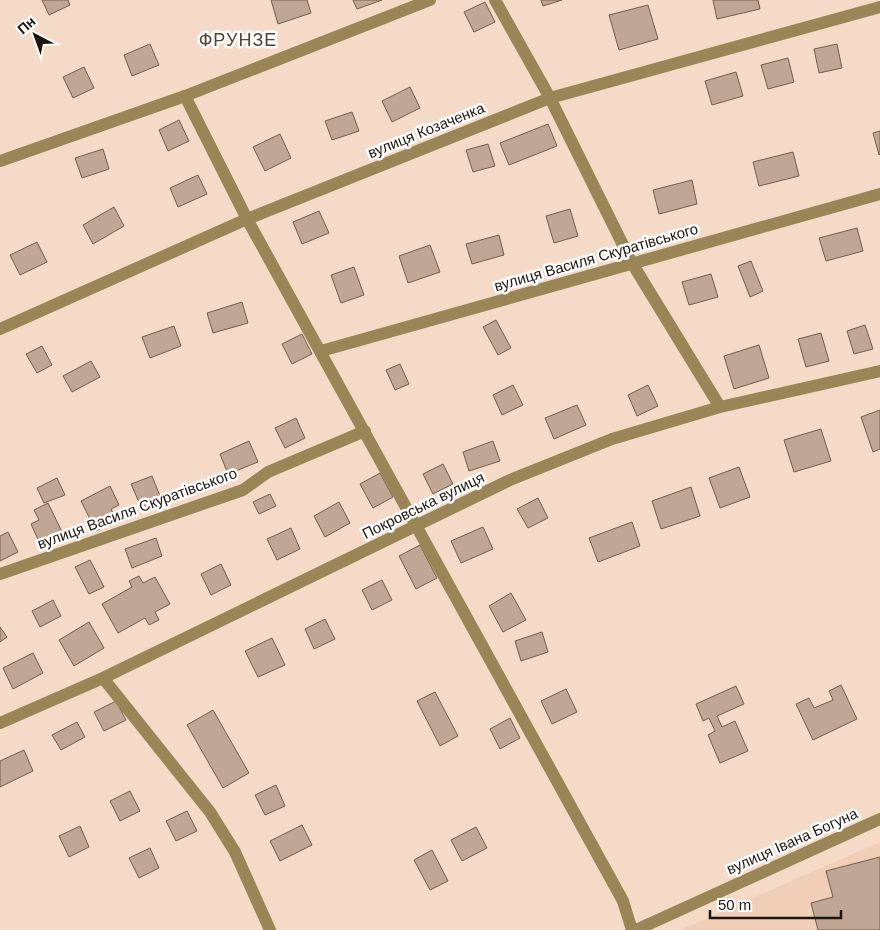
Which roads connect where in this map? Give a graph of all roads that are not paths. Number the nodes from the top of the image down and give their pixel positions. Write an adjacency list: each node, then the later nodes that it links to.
1 (430, 0): 4 (street)
2 (495, 0): 5 (street)
3 (880, 7): 5 (street, вулиця Козаченка)
4 (185, 96): 6 (street); 8 (street)
5 (550, 98): 8 (street, вулиця Козаченка); 9 (street)
6 (0, 161)
7 (880, 194): 9 (street, вулиця Василя Скуратівського)
8 (247, 219): 10 (street, вулиця Козаченка); 11 (street)
9 (632, 264): 11 (street, вулиця Василя Скуратівського); 13 (street)
10 (0, 329)
11 (321, 351): 14 (street)
12 (880, 371): 13 (street, Покровська вулиця)
13 (720, 407): 15 (street, Покровська вулиця)
14 (365, 431): 15 (street); 16 (street, вулиця Василя Скуратівського)
15 (417, 526): 17 (street, Покровська вулиця); 21 (street)
16 (0, 574)
17 (103, 678): 18 (street, Покровська вулиця); 20 (street)
18 (0, 723)
19 (880, 819): 22 (street, вулиця Івана Богуна)
20 (270, 930)
21 (632, 930)
22 (636, 930)

